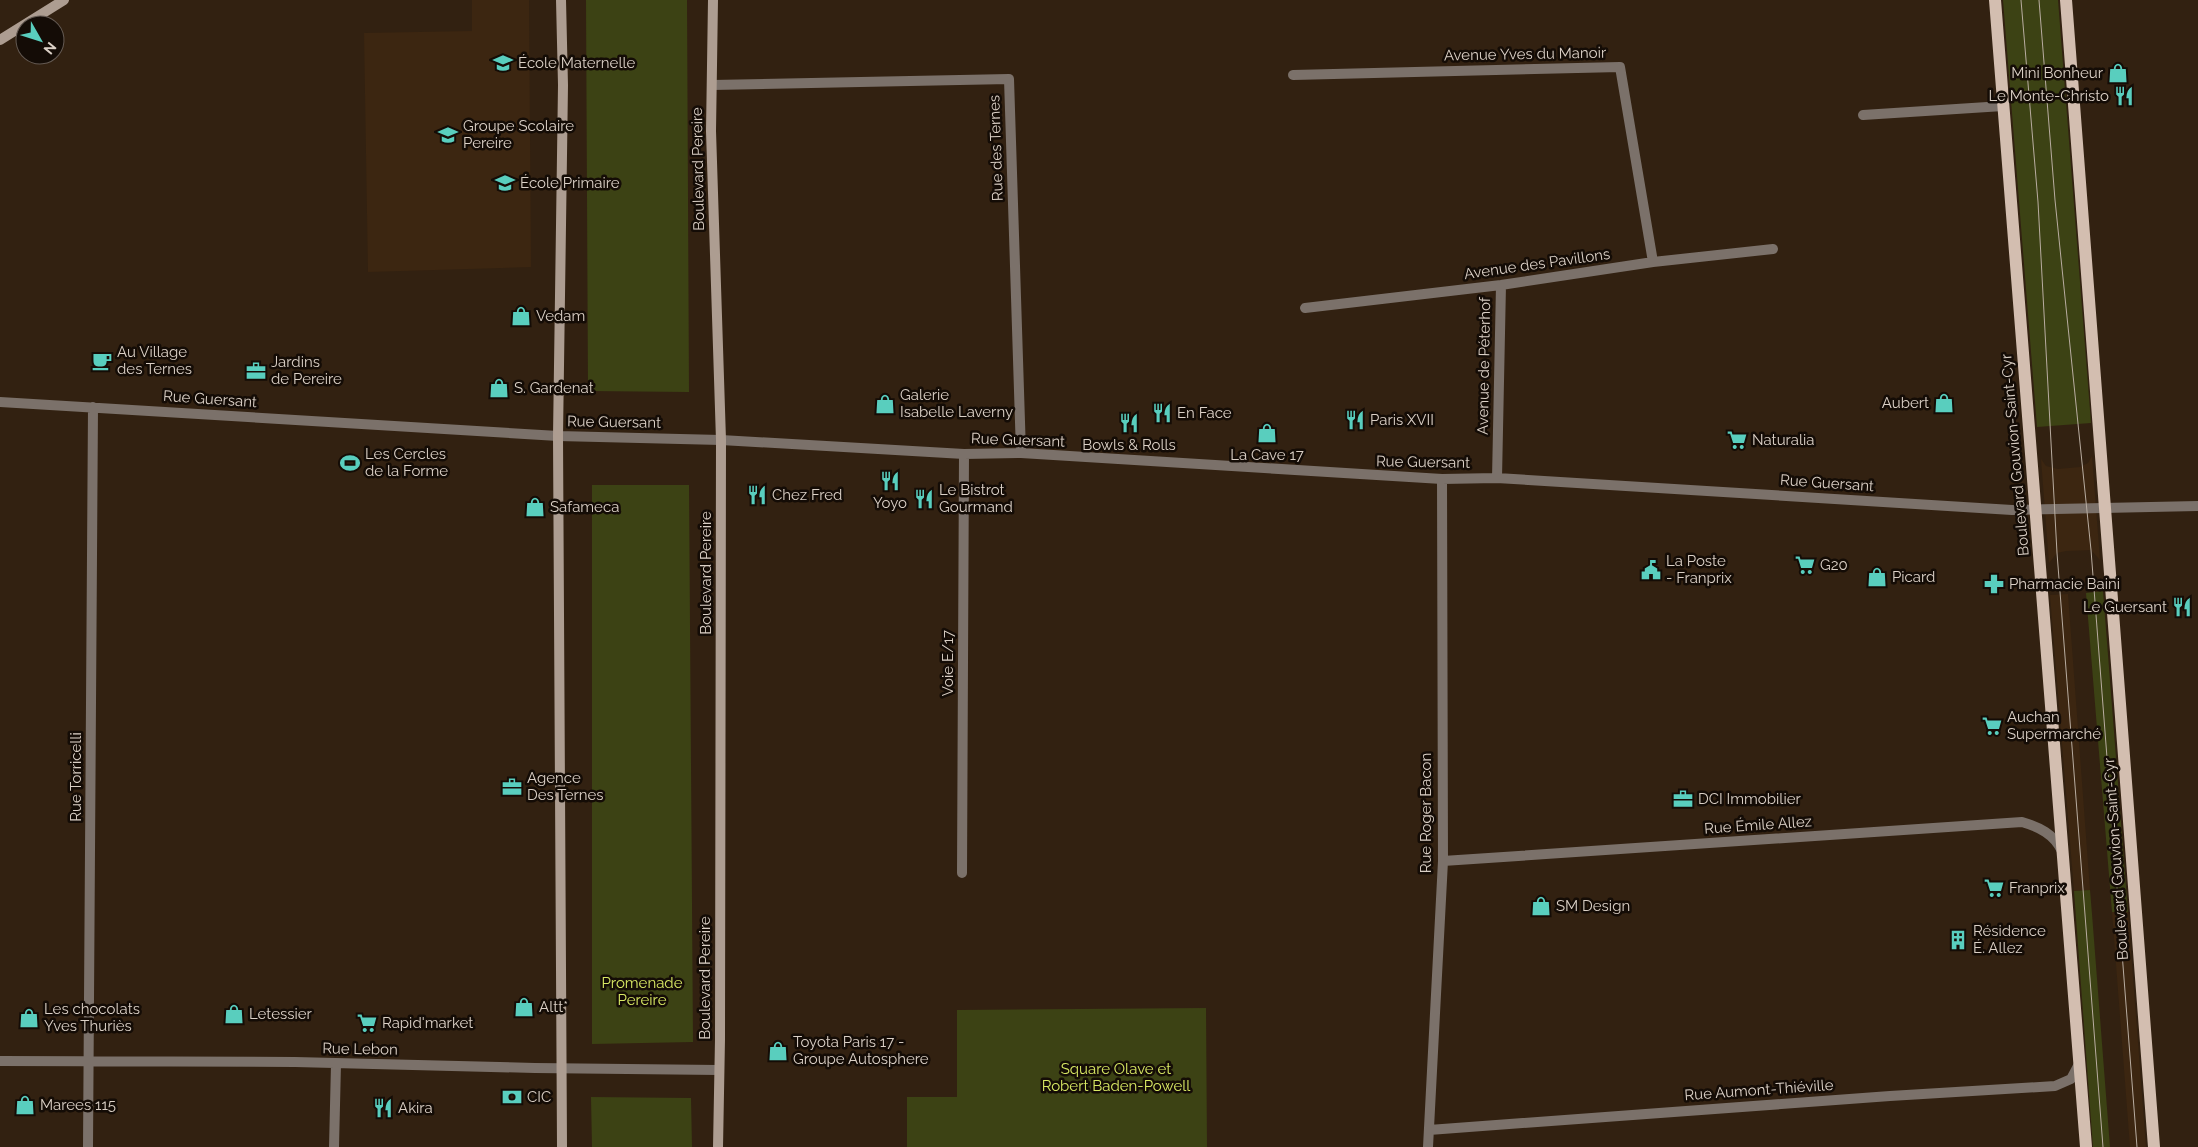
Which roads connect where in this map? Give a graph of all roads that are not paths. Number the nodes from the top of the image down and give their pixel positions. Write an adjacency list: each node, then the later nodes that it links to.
1 (64, 0): 6 (main road)
2 (560, 0): 17 (main road)
3 (713, 0): 8 (main road, Boulevard Pereire)
4 (1995, 0): 9 (main road, Boulevard Gouvion-Saint-Cyr)
5 (2066, 0): 24 (main road, Boulevard Gouvion-Saint-Cyr)
6 (0, 40)
7 (1293, 75): 12 (street, Avenue Yves du Manoir)
8 (712, 85): 18 (main road, Boulevard Pereire); 19 (street, Rue des Ternes)
9 (2003, 106): 10 (street); 25 (main road, Boulevard Gouvion-Saint-Cyr)
10 (1863, 115)
11 (1773, 249): 12 (street, Avenue des Pavillons)
12 (1652, 262): 13 (street, Avenue des Pavillons)
13 (1501, 286): 14 (street, Avenue des Pavillons); 21 (street, Avenue de Péterhof)
14 (1305, 308)
15 (0, 402): 16 (street, Rue Guersant)
16 (93, 407): 17 (street, Rue Guersant); 30 (street, Rue Torricelli)
17 (558, 436): 18 (street, Rue Guersant); 33 (main road)
18 (721, 440): 20 (street, Rue Guersant); 34 (main road, Boulevard Pereire)
19 (1021, 453): 20 (street, Rue Guersant); 22 (street, Rue Guersant)
20 (964, 454): 28 (street, Voie E/17)
21 (1497, 478): 22 (street, Rue Guersant); 25 (street, Rue Guersant)
22 (1442, 479): 27 (street, Rue Roger Bacon)
23 (2198, 506): 24 (street, Rue Guersant)
24 (2106, 508): 25 (street, Rue Guersant); 42 (main road, Boulevard Gouvion-Saint-Cyr)
25 (2036, 509): 26 (main road, Boulevard Gouvion-Saint-Cyr)
26 (2063, 853): 27 (street, Rue Émile Allez); 31 (main road, Boulevard Gouvion-Saint-Cyr)
27 (1443, 860): 35 (street, Rue Roger Bacon)
28 (962, 873)
29 (0, 1061): 30 (street, Rue Lebon)
30 (90, 1063): 32 (street, Rue Lebon); 36 (street, Rue Torricelli)
31 (2079, 1063): 35 (street, Rue Aumont-Thiéville); 41 (main road, Boulevard Gouvion-Saint-Cyr)
32 (336, 1064): 33 (street, Rue Lebon); 37 (street)
33 (561, 1068): 34 (street, Rue Lebon); 38 (main road)
34 (719, 1070): 39 (main road, Boulevard Pereire)
35 (1429, 1130): 40 (street, Rue Roger Bacon)
36 (88, 1147)
37 (334, 1147)
38 (562, 1147)
39 (718, 1147)
40 (1428, 1147)
41 (2086, 1147)
42 (2154, 1147)

